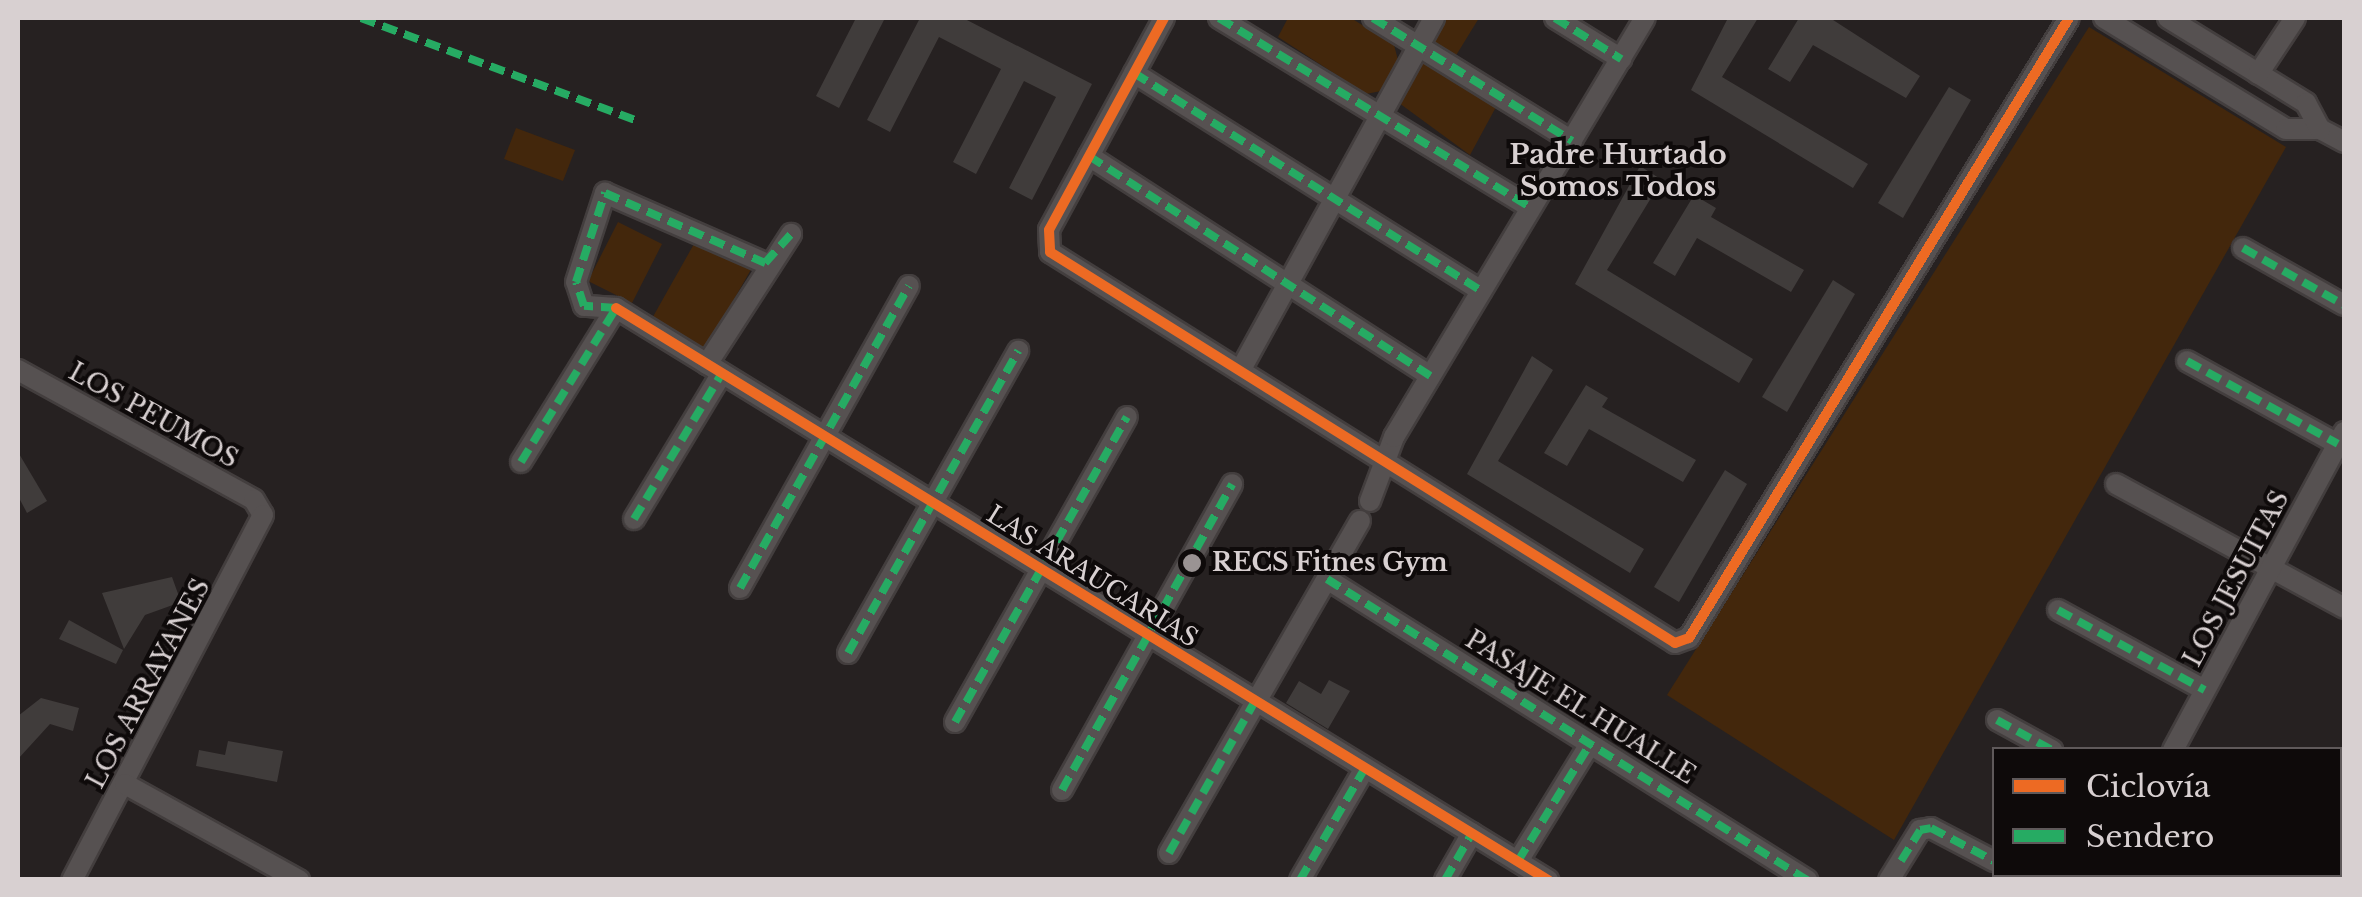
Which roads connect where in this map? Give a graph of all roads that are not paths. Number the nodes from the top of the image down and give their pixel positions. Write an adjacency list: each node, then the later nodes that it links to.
1 (1164, 18): 13 (street)
2 (1219, 18): 15 (street)
3 (1373, 18): 11 (street)
4 (1434, 18): 11 (street)
5 (1555, 18): 12 (street)
6 (1646, 18): 12 (street)
7 (2069, 18): 39 (street)
8 (2104, 18): 16 (street)
9 (2168, 18): 14 (street)
10 (2295, 18): 14 (street)
11 (1418, 46): 15 (street); 17 (street)
12 (1621, 58): 17 (street)
13 (1134, 73): 19 (street); 20 (street)
14 (2258, 74): 16 (street)
15 (1380, 116): 20 (street); 21 (street)
16 (2320, 129): 18 (street)
17 (1572, 140): 21 (street)
18 (2344, 142)
19 (1089, 156): 25 (street); 34 (street)
20 (1334, 199): 25 (street); 27 (street)
21 (1531, 208): 27 (street)
22 (790, 234): 24 (street)
23 (2244, 248): 28 (street)
24 (765, 263): 29 (street, LAS ARAUCARIAS); 32 (street)
25 (1288, 284): 34 (street); 35 (street)
26 (909, 286): 37 (street)
27 (1481, 292): 35 (street)
28 (2344, 304)
29 (616, 308): 32 (street, LAS ARAUCARIAS); 40 (street)
30 (1018, 351): 44 (street)
31 (2188, 361): 38 (street)
32 (714, 369): 37 (street, LAS ARAUCARIAS); 46 (street)
33 (18, 370): 45 (street, LOS PEUMOS)
34 (1240, 370): 39 (street)
35 (1430, 376): 39 (street)
36 (1127, 417): 49 (street)
37 (825, 436): 44 (street, LAS ARAUCARIAS); 51 (street)
38 (2341, 438): 48 (street, LOS JESUITAS)
39 (1381, 460): 43 (street)
40 (521, 462)
41 (1232, 484): 54 (street)
42 (2116, 484): 48 (street)
43 (1370, 501)
44 (933, 503): 49 (street, LAS ARAUCARIAS); 55 (street)
45 (262, 509): 64 (street, LOS ARRAYANES)
46 (634, 519)
47 (1360, 522): 50 (street)
48 (2272, 566): 52 (street); 56 (street, LOS JESUITAS)
49 (1041, 569): 54 (street, LAS ARAUCARIAS); 59 (street)
50 (1327, 579): 57 (street); 60 (street, PASAJE EL HUALLE)
51 (740, 588)
52 (2344, 608)
53 (2058, 610): 56 (street)
54 (1148, 634): 57 (street, LAS ARAUCARIAS); 65 (street)
55 (848, 652)
56 (2205, 690): 62 (street, LOS JESUITAS)
57 (1256, 700): 63 (street, LAS ARAUCARIAS); 67 (street)
58 (1998, 720): 61 (street)
59 (955, 722)
60 (1590, 744): 69 (street); 75 (street, PASAJE EL HUALLE)
61 (2047, 747)
62 (2175, 747)
63 (1365, 768): 66 (street, LAS ARAUCARIAS); 72 (street)
64 (126, 784): 70 (street, LOS ARRAYANES); 71 (street)
65 (1062, 790)
66 (1472, 833): 69 (street, LAS ARAUCARIAS); 73 (street)
67 (1169, 853)
68 (1992, 860): 76 (street)
69 (1518, 861): 74 (street, LAS ARAUCARIAS)
70 (72, 880)
71 (300, 880)
72 (1300, 880)
73 (1446, 880)
74 (1548, 880)
75 (1807, 880)
76 (1889, 880)

